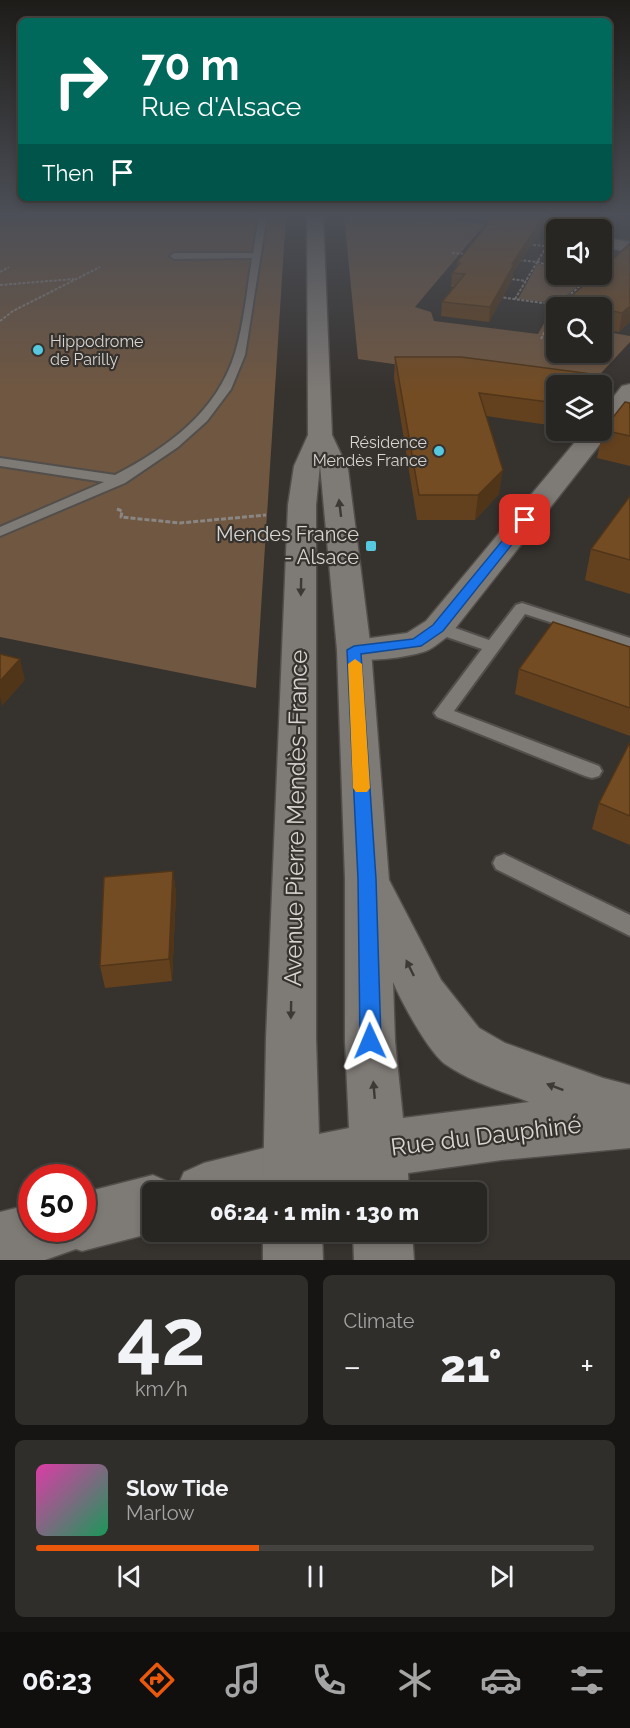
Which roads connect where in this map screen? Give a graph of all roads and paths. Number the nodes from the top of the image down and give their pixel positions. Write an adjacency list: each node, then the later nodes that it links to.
1 (87, 274): 5 (path)
2 (253, 274): 22 (lane)
3 (316, 274): 21 (main road)
4 (530, 274): 7 (path)
5 (77, 279): 8 (path); 14 (path)
6 (512, 279): 7 (path)
7 (525, 281): 12 (path)
8 (0, 285)
9 (582, 285): 11 (path)
10 (490, 296): 12 (path)
11 (567, 297)
12 (515, 299): 13 (path)
13 (546, 303)
14 (1, 319)
15 (546, 329): 16 (path)
16 (541, 339)
17 (628, 396): 18 (main road)
18 (612, 414)
19 (589, 441): 26 (main road)
20 (0, 462): 22 (lane)
21 (321, 467): 24 (main road, Avenue Pierre Mendès-France); 29 (main road, one-way to 21)
22 (121, 480): 25 (lane)
23 (111, 506): 24 (path)
24 (302, 517): 36 (main road, Avenue Pierre Mendès-France, one-way to 36)
25 (0, 532)
26 (438, 628): 28 (lane); 29 (main road)
27 (629, 643): 28 (lane)
28 (492, 647): 30 (lane)
29 (354, 650): 32 (main road)
30 (592, 771)
31 (504, 863): 33 (lane)
32 (367, 879): 34 (main road, Rue du Dauphiné, one-way to 32); 36 (main road, one-way to 32)
33 (630, 926)
34 (630, 1112)
35 (630, 1121): 36 (main road, Rue du Dauphiné)
36 (337, 1172): 37 (main road, Rue du Dauphiné)
37 (270, 1182)
38 (142, 1207): 39 (main road)
39 (96, 1218)
40 (18, 1237): 41 (main road)
41 (0, 1242)
42 (293, 1242): 44 (main road)
43 (383, 1242): 45 (main road)
44 (293, 1260)
45 (384, 1260)

